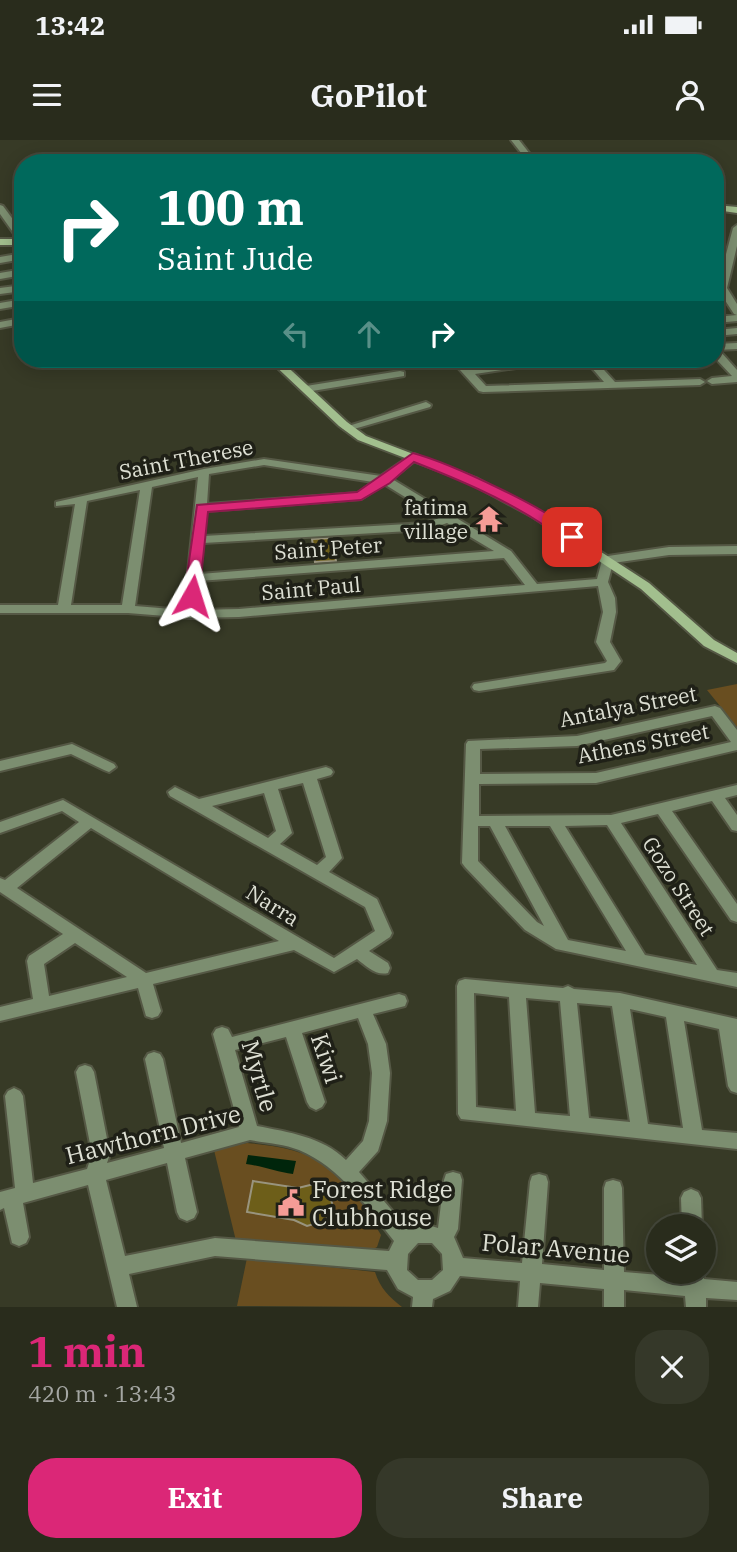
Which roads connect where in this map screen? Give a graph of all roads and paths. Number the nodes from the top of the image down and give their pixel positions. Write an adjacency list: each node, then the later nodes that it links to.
1 (515, 140): 2 (street)
2 (526, 154)
3 (0, 208): 5 (street)
4 (737, 228): 6 (street)
5 (14, 235)
6 (724, 280)
7 (724, 293): 8 (street); 9 (street)
8 (737, 294)
9 (737, 312)
10 (737, 363): 11 (street)
11 (724, 364): 18 (street)
12 (283, 368): 22 (street)
13 (463, 368): 16 (street)
14 (494, 368): 16 (street)
15 (597, 368): 21 (street)
16 (466, 372): 21 (street)
17 (400, 374): 22 (street)
18 (737, 378): 19 (street)
19 (712, 381)
20 (700, 382): 21 (street)
21 (611, 384)
22 (306, 389): 24 (street)
23 (426, 405): 24 (street)
24 (348, 428): 25 (street)
25 (413, 457): 27 (street); 36 (street)
26 (204, 472): 27 (street, Saint Therese); 28 (street, Saint Therese); 31 (street)
27 (386, 480): 31 (street); 32 (street, Saint Therese)
28 (146, 486): 29 (street, Saint Therese); 42 (street)
29 (82, 499): 30 (street, Saint Therese); 40 (street)
30 (60, 504)
31 (201, 508): 33 (street)
32 (449, 519): 33 (street); 35 (street, Saint Therese)
33 (197, 540): 37 (street)
34 (737, 550): 36 (street)
35 (507, 554): 37 (street, Saint Peter); 39 (street, Saint Therese)
36 (608, 560): 38 (street); 44 (street)
37 (194, 578): 43 (street)
38 (602, 582): 39 (street, Saint Paul); 45 (street)
39 (534, 588): 43 (street, Saint Paul)
40 (64, 608): 41 (street, Saint Paul); 42 (street, Saint Paul)
41 (0, 609)
42 (128, 609): 43 (street, Saint Paul)
43 (190, 614)
44 (737, 659)
45 (479, 687)
46 (737, 740): 52 (street, Antalya Street)
47 (737, 745): 52 (street, Athens Street)
48 (0, 766): 49 (street)
49 (110, 767)
50 (326, 772): 51 (street)
51 (309, 778): 53 (street); 67 (street)
52 (473, 779): 61 (street, Antalya Street)
53 (270, 788): 57 (street); 66 (street)
54 (737, 790): 56 (street)
55 (175, 792): 57 (street)
56 (715, 796): 58 (street); 64 (street)
57 (197, 805): 66 (street)
58 (662, 808): 59 (street); 69 (street)
59 (611, 820): 63 (street); 76 (street, Gozo Street)
60 (90, 821): 65 (street, Narra); 68 (street); 71 (street, Narra)
61 (472, 821): 62 (street); 72 (street, Antalya Street)
62 (495, 821): 63 (street); 72 (street)
63 (555, 821): 74 (street)
64 (737, 826)
65 (0, 828)
66 (267, 846): 67 (street)
67 (318, 874): 73 (street)
68 (3, 886): 70 (street)
69 (737, 916)
70 (76, 934): 77 (street); 83 (street)
71 (295, 944): 73 (street); 77 (street, Narra)
72 (562, 945): 74 (street, Antalya Street)
73 (357, 951): 75 (street)
74 (639, 961): 76 (street, Antalya Street)
75 (382, 968)
76 (712, 975): 78 (street, Antalya Street)
77 (144, 980): 83 (street, Narra); 85 (street)
78 (737, 980)
79 (517, 989): 80 (street); 95 (street); 95 (street)
80 (568, 993): 81 (street); 96 (street)
81 (620, 1000): 86 (street); 97 (street)
82 (399, 1001): 84 (street)
83 (42, 1004): 87 (street, Narra)
84 (363, 1010): 89 (street); 102 (street)
85 (152, 1011)
86 (674, 1012): 88 (street); 99 (street)
87 (0, 1014)
88 (732, 1024): 92 (street)
89 (292, 1029): 94 (street, Kiwi); 98 (street, Myrtle)
90 (154, 1059): 101 (street)
91 (85, 1072): 103 (street)
92 (737, 1086)
93 (13, 1096): 107 (street)
94 (316, 1102)
95 (526, 1120): 96 (street)
96 (580, 1125): 97 (street)
97 (640, 1131): 99 (street)
98 (250, 1132): 101 (street, Hawthorn Drive); 102 (street, Hawthorn Drive)
99 (694, 1136): 100 (street)
100 (737, 1141)
101 (174, 1152): 103 (street, Hawthorn Drive); 109 (street)
102 (348, 1171): 112 (street, Hawthorn Drive)
103 (95, 1174): 107 (street, Hawthorn Drive); 116 (street)
104 (453, 1180): 113 (street)
105 (539, 1182): 117 (street)
106 (613, 1188): 118 (street)
107 (12, 1197): 111 (street)
108 (691, 1198): 110 (street)
109 (187, 1212)
110 (692, 1214)
111 (19, 1237)
112 (405, 1240): 113 (street); 114 (street)
113 (443, 1240): 115 (street)
114 (395, 1261): 116 (street); 121 (street)
115 (455, 1266): 117 (street, Polar Avenue); 121 (street)
116 (116, 1267): 122 (street)
117 (529, 1272): 118 (street, Polar Avenue); 123 (street)
118 (614, 1279): 119 (street, Polar Avenue); 124 (street)
119 (695, 1289): 120 (street, Polar Avenue)
120 (737, 1291)
121 (423, 1298)
122 (127, 1307)
123 (528, 1307)
124 (614, 1307)

